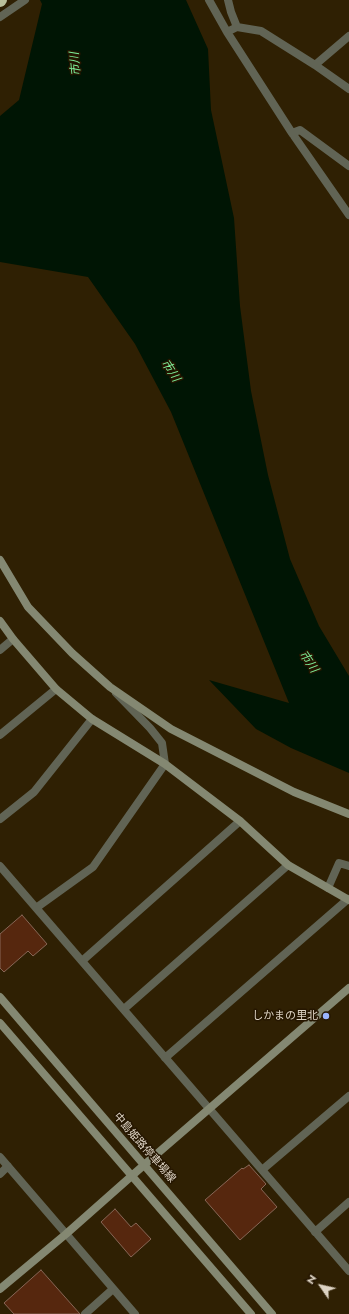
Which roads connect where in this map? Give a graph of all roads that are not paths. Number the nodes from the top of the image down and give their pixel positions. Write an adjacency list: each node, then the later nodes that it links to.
1 (25, 0): 4 (street)
2 (210, 0): 6 (street)
3 (228, 0): 5 (street)
4 (0, 18)
5 (237, 27): 6 (street); 8 (street)
6 (227, 32): 10 (street)
7 (349, 36): 8 (street)
8 (314, 65): 9 (street)
9 (349, 89)
10 (292, 133): 11 (street); 12 (street)
11 (349, 166)
12 (349, 215)
13 (0, 560): 17 (street)
14 (0, 621): 15 (street)
15 (13, 639): 16 (street); 18 (street)
16 (0, 650)
17 (110, 687): 21 (street); 22 (street)
18 (56, 689): 19 (street); 20 (street)
19 (92, 719): 21 (street); 23 (street)
20 (0, 735)
21 (164, 764): 24 (street); 30 (street)
22 (349, 814)
23 (0, 819)
24 (240, 822): 25 (street); 31 (street)
25 (288, 865): 28 (street); 34 (street)
26 (0, 866): 30 (street)
27 (349, 866): 28 (street)
28 (328, 888): 29 (street)
29 (348, 900): 36 (street)
30 (36, 908): 31 (street)
31 (82, 961): 34 (street)
32 (349, 988): 38 (street)
33 (0, 997): 40 (street, 中島姫路停車場線)
34 (124, 1009): 36 (street)
35 (0, 1023): 44 (street)
36 (165, 1058): 38 (street)
37 (349, 1096): 42 (street)
38 (209, 1109): 40 (street); 42 (street)
39 (0, 1157): 41 (street)
40 (144, 1165): 44 (street); 54 (street, 中島姫路停車場線)
41 (8, 1166): 43 (street); 47 (street)
42 (262, 1170): 46 (street)
43 (0, 1174)
44 (132, 1176): 47 (street); 53 (street)
45 (349, 1202): 46 (street)
46 (315, 1232): 48 (street)
47 (66, 1234): 49 (street); 50 (street)
48 (349, 1271)
49 (0, 1289)
50 (113, 1289): 51 (street); 52 (street)
51 (85, 1314)
52 (135, 1314)
53 (251, 1314)
54 (272, 1314)

